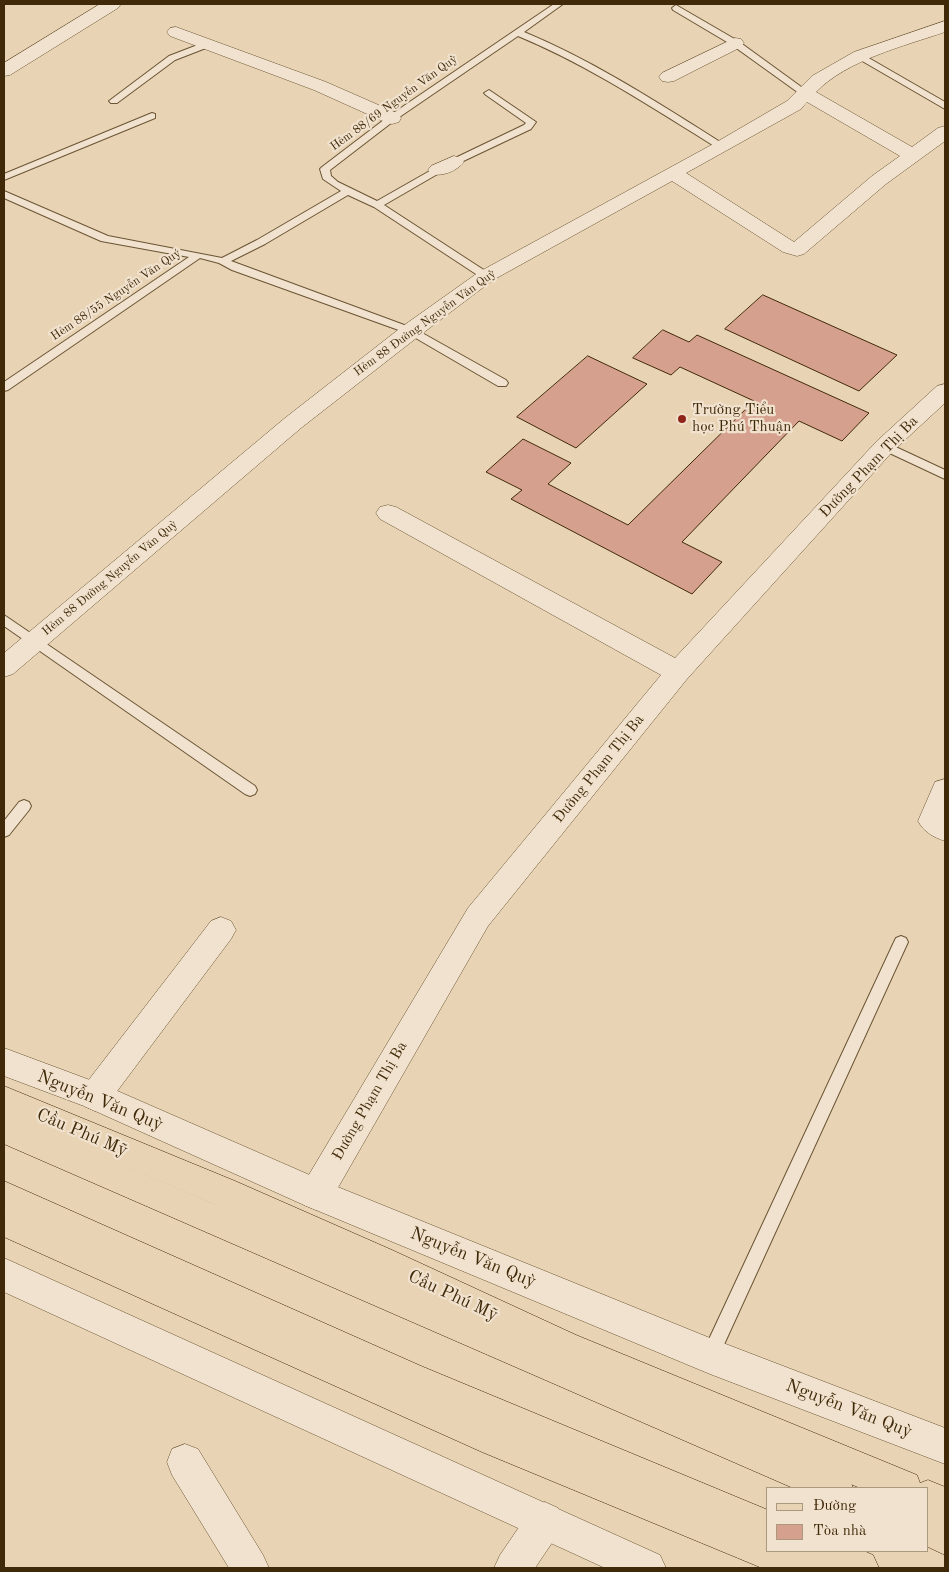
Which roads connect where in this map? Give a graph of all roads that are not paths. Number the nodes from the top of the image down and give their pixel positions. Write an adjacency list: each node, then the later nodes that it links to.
1 (112, 4): 10 (street)
2 (559, 4): 6 (lane, Hẻm 88/69 Nguyễn Văn Quỳ)
3 (676, 8): 7 (lane)
4 (945, 26): 9 (street, Hẻm 88 Đường Nguyễn Văn Quỳ)
5 (176, 32): 8 (street)
6 (516, 32): 17 (lane, Hẻm 88/69 Nguyễn Văn Quỳ); 19 (lane)
7 (735, 43): 11 (street); 13 (lane)
8 (208, 44): 14 (lane); 17 (street)
9 (860, 56): 13 (street, Hẻm 88 Đường Nguyễn Văn Quỳ); 15 (lane)
10 (4, 71)
11 (668, 77)
12 (489, 93): 25 (lane)
13 (806, 94): 19 (street, Hẻm 88 Đường Nguyễn Văn Quỳ); 20 (street)
14 (114, 101)
15 (945, 106)
16 (152, 116): 22 (lane)
17 (392, 118): 23 (lane, Hẻm 88/69 Nguyễn Văn Quỳ)
18 (945, 132): 20 (street)
19 (722, 147): 21 (street, Hẻm 88 Đường Nguyễn Văn Quỳ)
20 (913, 155): 21 (street)
21 (672, 172): 28 (street, Hẻm 88 Đường Nguyễn Văn Quỳ)
22 (4, 177)
23 (349, 190): 25 (lane, Hẻm 88/69 Nguyễn Văn Quỳ); 27 (lane)
24 (4, 194): 26 (lane, Hẻm 88/55 Nguyễn Văn Quý)
25 (377, 205): 28 (lane, Hẻm 88/69 Nguyễn Văn Quỳ)
26 (198, 255): 27 (lane); 31 (lane, Hẻm 88/55 Nguyễn Văn Quý)
27 (223, 261): 29 (lane)
28 (486, 276): 29 (street, Hẻm 88 Đường Nguyễn Văn Quỳ)
29 (411, 331): 30 (lane); 37 (street, Hẻm 88 Đường Nguyễn Văn Quỳ)
30 (502, 383)
31 (4, 387)
32 (945, 391): 33 (street, Đường Phạm Thị Ba)
33 (885, 446): 34 (lane); 39 (street, Đường Phạm Thị Ba)
34 (945, 475)
35 (388, 513): 39 (street)
36 (4, 620): 37 (lane)
37 (35, 641): 38 (street, Hẻm 88 Đường Nguyễn Văn Quỳ); 40 (lane)
38 (4, 667)
39 (678, 672): 51 (street, Đường Phạm Thị Ba)
40 (250, 790)
41 (945, 790): 43 (street)
42 (24, 806): 44 (lane)
43 (938, 826)
44 (4, 831)
45 (221, 930): 48 (street)
46 (901, 942): 55 (lane)
47 (4, 1062): 48 (street, Nguyễn Văn Quỳ)
48 (95, 1096): 51 (street, Nguyễn Văn Quỳ)
49 (4, 1100): 59 (main road, Cầu Phú Mỹ)
50 (4, 1129): 58 (main road, Cầu Phú Mỹ)
51 (316, 1194): 55 (street, Nguyễn Văn Quỳ)
52 (4, 1197): 63 (main road)
53 (4, 1220): 66 (main road)
54 (4, 1275): 62 (street)
55 (710, 1356): 56 (street, Nguyễn Văn Quỳ)
56 (945, 1446)
57 (185, 1462): 69 (street)
58 (833, 1487)
59 (902, 1487)
60 (929, 1498): 61 (main road)
61 (945, 1505)
62 (545, 1521): 70 (street); 71 (street)
63 (766, 1528)
64 (929, 1528): 65 (main road)
65 (945, 1536)
66 (766, 1551)
67 (768, 1552): 72 (main road)
68 (821, 1552): 73 (main road)
69 (250, 1568)
70 (514, 1568)
71 (647, 1568)
72 (807, 1568)
73 (860, 1568)

